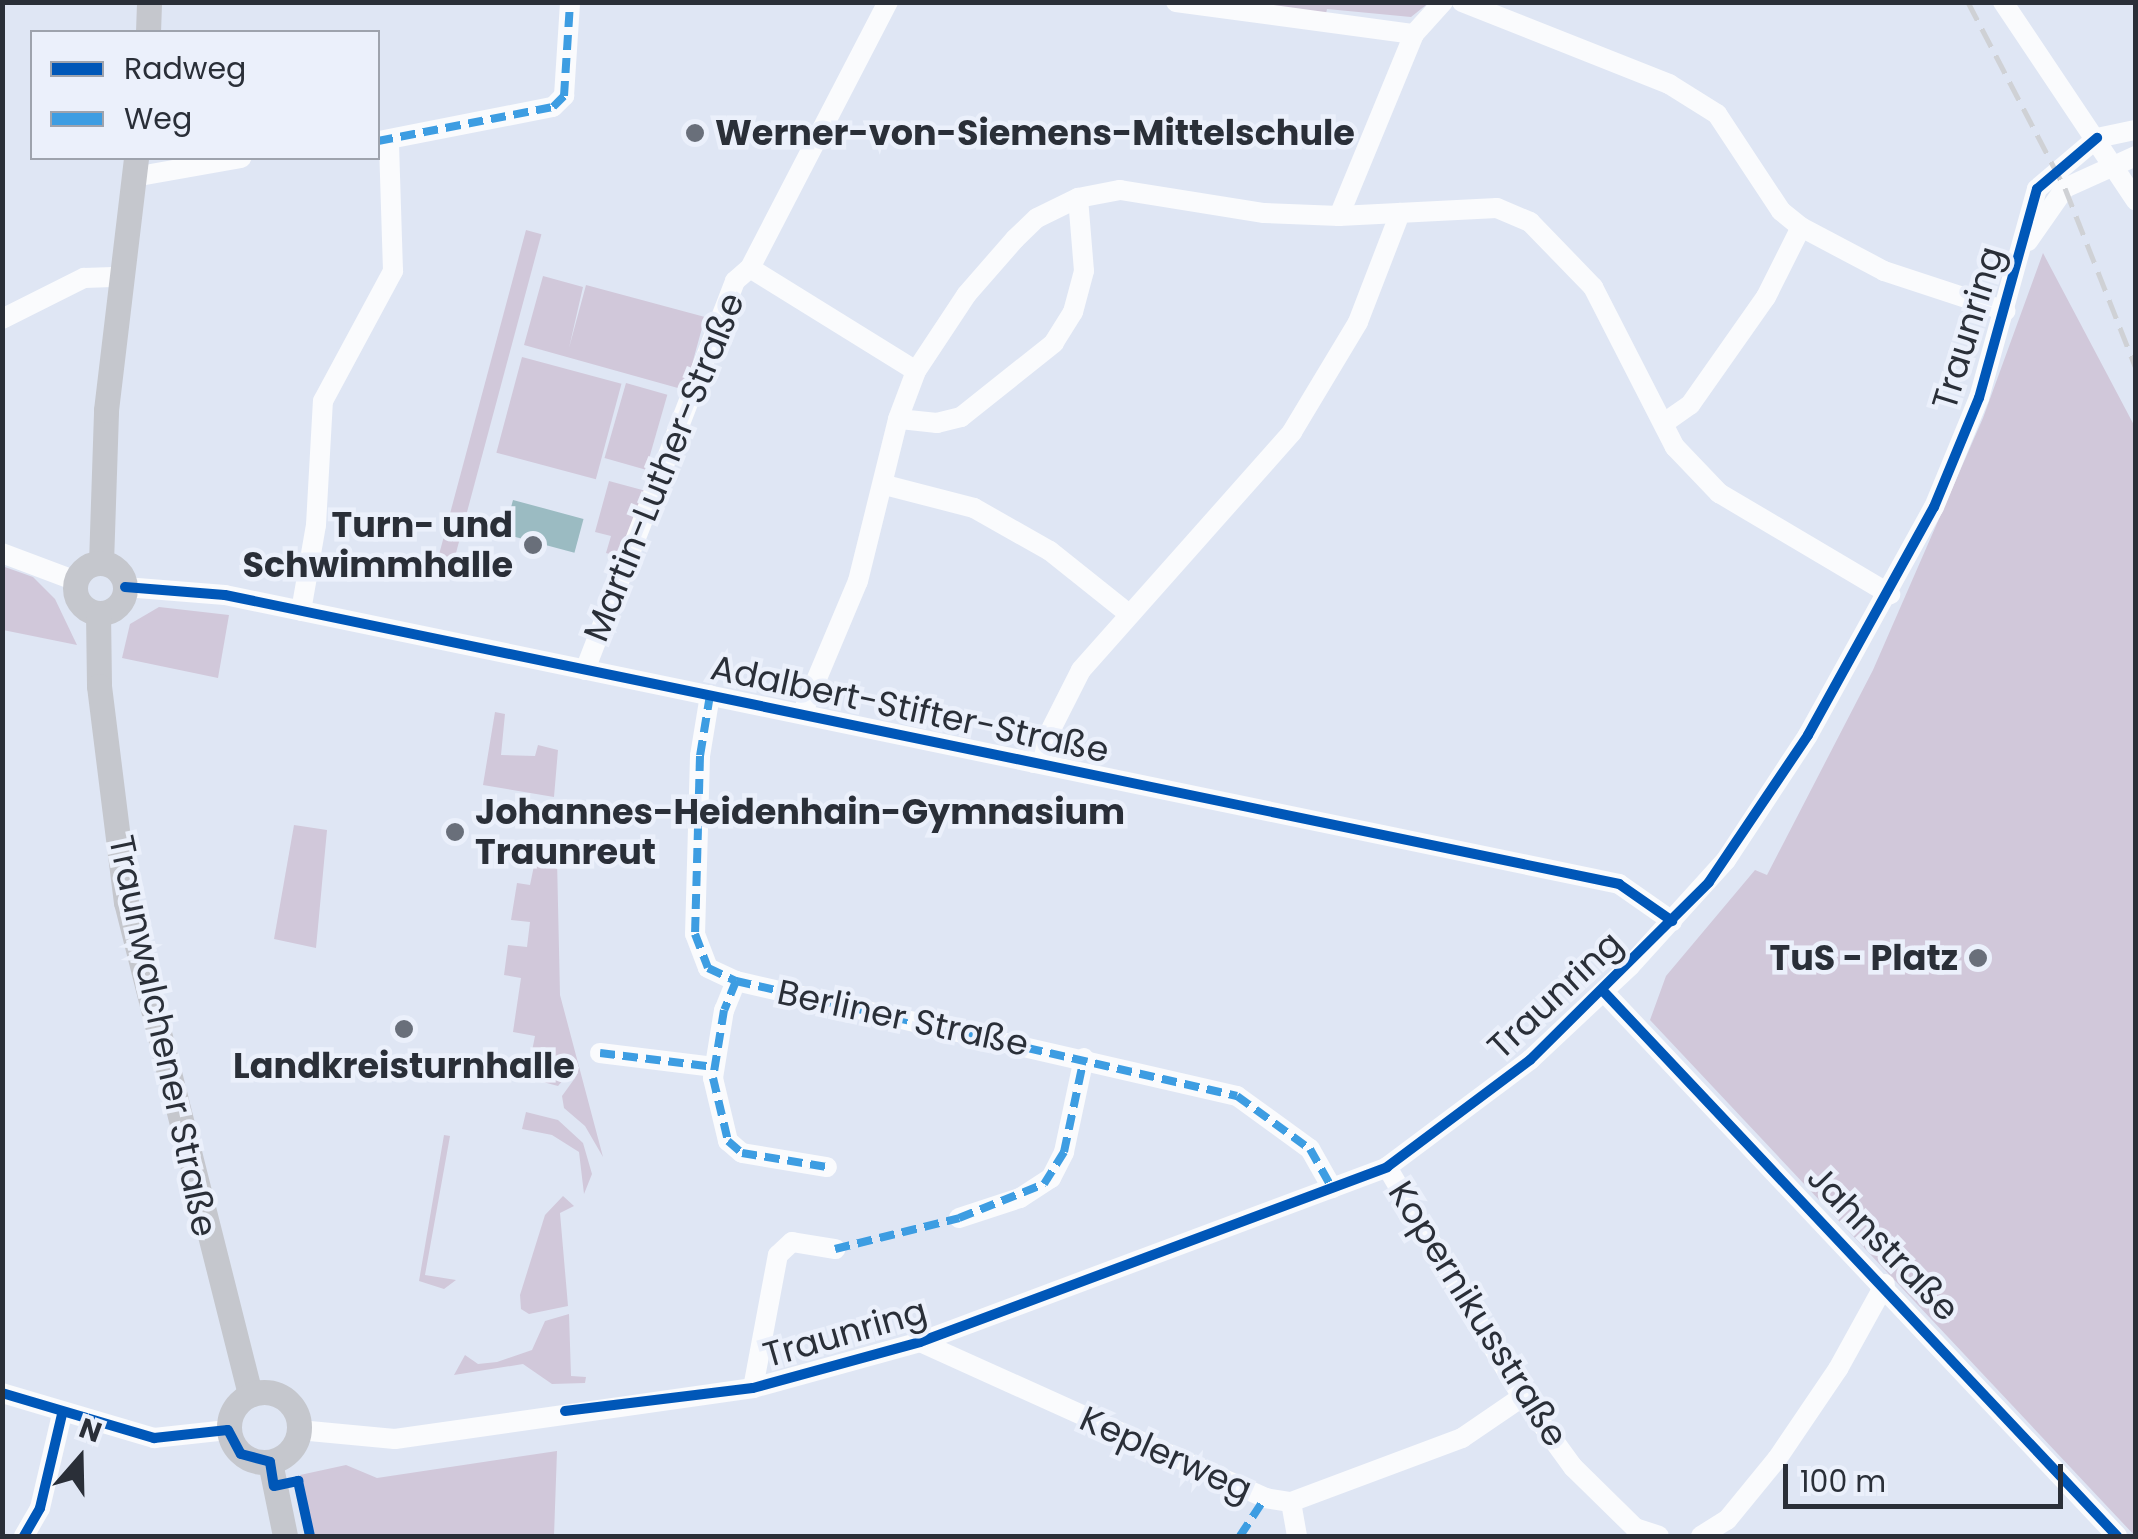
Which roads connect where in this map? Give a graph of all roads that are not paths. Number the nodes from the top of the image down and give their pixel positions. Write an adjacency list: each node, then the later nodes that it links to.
1 (149, 2): 8 (main road)
2 (570, 2): 12 (street)
3 (888, 2): 23 (street, Martin-Luther-Straße)
4 (1176, 2): 9 (street)
5 (1443, 2): 9 (street)
6 (1462, 2): 21 (street)
7 (2003, 2): 11 (street)
8 (148, 30)
9 (1414, 34): 20 (street)
10 (2136, 130): 11 (street)
11 (2098, 138): 15 (street); 22 (street, Traunring)
12 (383, 142): 36 (street)
13 (2136, 156): 15 (street, Traunring)
14 (220, 160): 16 (street)
15 (2114, 165): 18 (street); 22 (street, Traunring)
16 (136, 168): 24 (main road)
17 (1078, 198): 20 (street); 27 (street); 28 (street)
18 (2136, 202)
19 (1400, 213): 20 (street); 29 (street); 38 (street)
20 (1340, 216)
21 (1801, 227): 25 (street); 29 (street)
22 (2024, 247): 25 (street, Traunring)
23 (750, 268): 27 (street); 39 (street, Martin-Luther-Straße)
24 (120, 277): 26 (street); 32 (main road)
25 (2006, 312): 35 (street, Traunring)
26 (2, 319)
27 (916, 370): 28 (street)
28 (898, 418): 30 (street)
29 (1664, 424): 35 (street)
30 (885, 486): 38 (street); 41 (street)
31 (2, 553): 33 (street)
32 (101, 563): 33 (main road); 34 (main road)
33 (76, 581): 37 (main road)
34 (124, 587): 36 (street, Adalbert-Stifter-Straße); 37 (main road)
35 (1890, 594): 43 (street, Traunring)
36 (301, 611): 39 (street, Adalbert-Stifter-Straße)
37 (98, 613): 58 (main road, Traunwalchener Straße)
38 (1129, 614): 42 (street)
39 (585, 670): 40 (street, Adalbert-Stifter-Straße)
40 (710, 695): 41 (street, Adalbert-Stifter-Straße); 44 (street, Berliner Straße)
41 (802, 714): 42 (street, Adalbert-Stifter-Straße)
42 (1034, 763): 43 (street, Adalbert-Stifter-Straße)
43 (1672, 921): 45 (street, Traunring)
44 (736, 982): 47 (street, Berliner Straße); 48 (street)
45 (1604, 992): 50 (street, Traunring); 54 (street, Jahnstraße)
46 (600, 1054): 48 (street)
47 (1084, 1058): 51 (street, Berliner Straße); 52 (street)
48 (714, 1066): 49 (street)
49 (827, 1167)
50 (1387, 1167): 51 (street, Traunring); 59 (street, Kopernikusstraße)
51 (1332, 1188): 55 (street, Traunring)
52 (959, 1218)
53 (836, 1250): 56 (street)
54 (1885, 1284): 70 (street); 71 (street, Jahnstraße)
55 (920, 1342): 56 (street, Traunring); 64 (street, Keplerweg)
56 (754, 1388): 62 (street, Traunring)
57 (2, 1393): 60 (street)
58 (250, 1394): 61 (main road); 62 (main road)
59 (1522, 1397): 64 (street, Keplerweg); 65 (street, Kopernikusstraße)
60 (62, 1414): 61 (street); 66 (street)
61 (228, 1430): 63 (main road)
62 (299, 1430): 63 (main road)
63 (270, 1462): 67 (main road)
64 (1290, 1502): 68 (street)
65 (1630, 1532): 69 (street, Kopernikusstraße)
66 (24, 1536)
67 (285, 1536)
68 (1298, 1536)
69 (1659, 1536)
70 (1702, 1536)
71 (2118, 1536)

